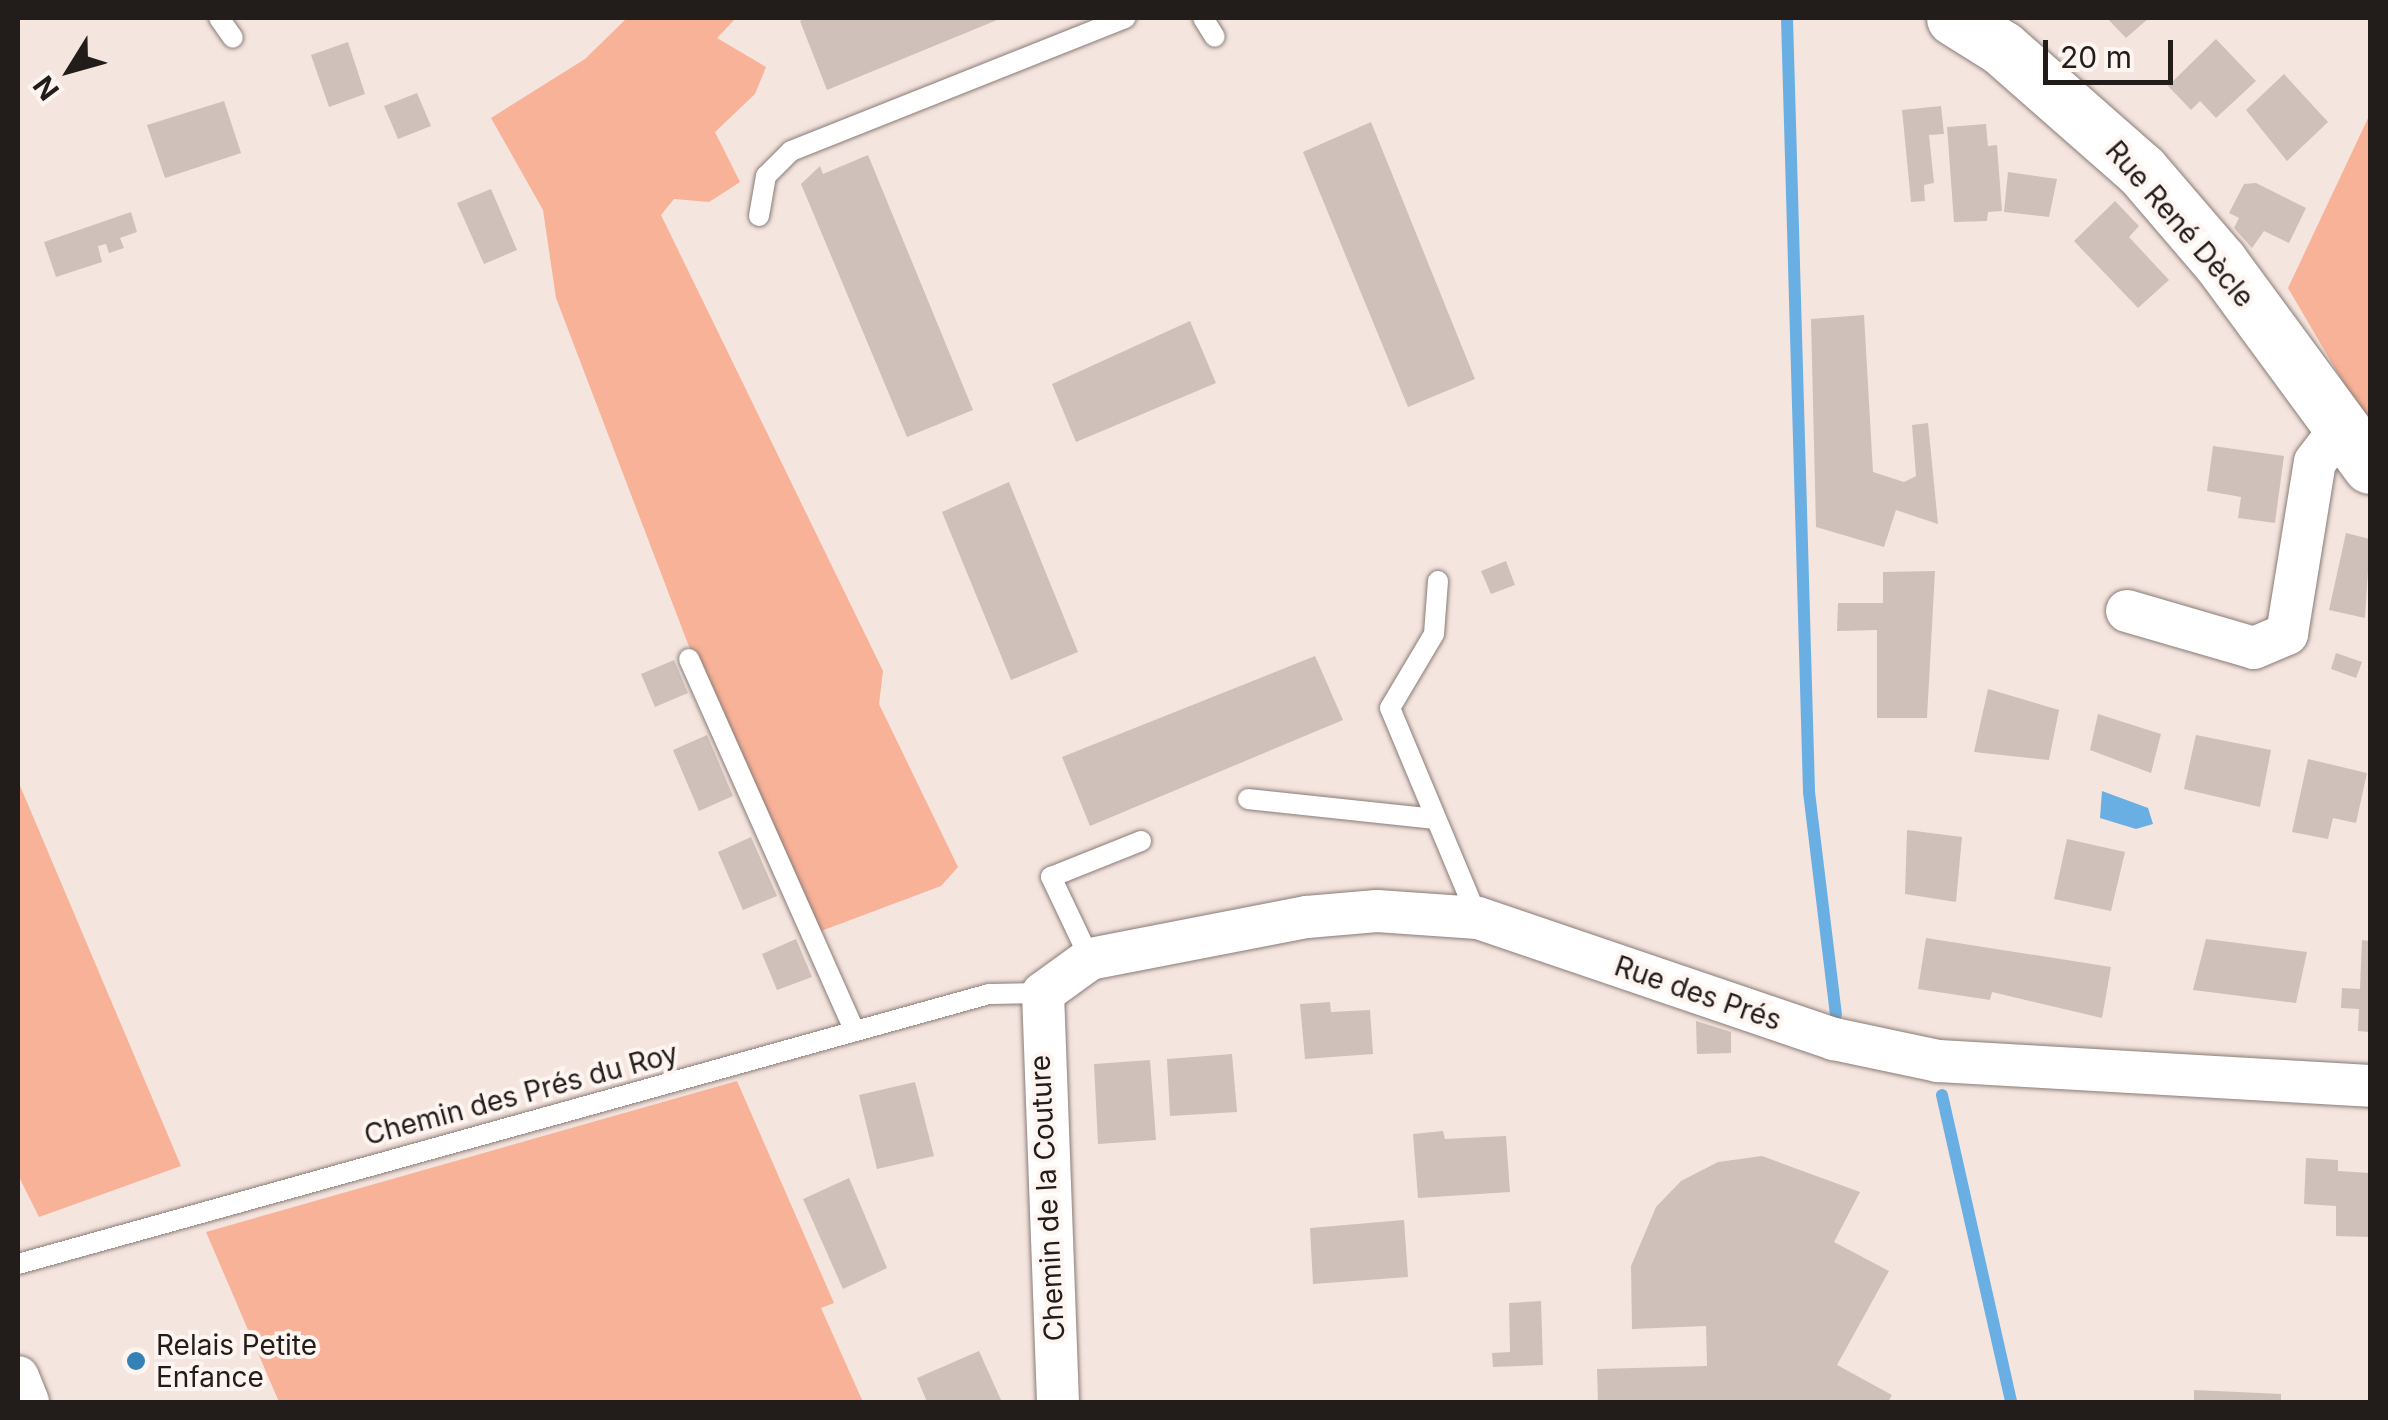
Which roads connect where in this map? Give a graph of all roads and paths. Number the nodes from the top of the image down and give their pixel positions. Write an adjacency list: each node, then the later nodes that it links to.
1 (218, 18): 5 (lane)
2 (1126, 18): 7 (lane)
3 (1203, 18): 6 (lane)
4 (1954, 18): 8 (street, Rue René Dècle)
5 (234, 38)
6 (1215, 38)
7 (759, 216)
8 (2355, 448): 10 (street)
9 (1438, 581): 13 (lane)
10 (2128, 612)
11 (689, 659): 18 (lane)
12 (1248, 798): 13 (lane)
13 (1435, 820): 15 (lane)
14 (1141, 841): 16 (lane)
15 (1478, 918): 16 (street, Rue des Prés); 19 (street, Rue des Prés)
16 (1090, 958): 17 (street, Rue des Prés)
17 (1042, 993): 18 (lane, Chemin des Prés du Roy); 23 (street, Chemin de la Couture)
18 (855, 1032): 20 (lane, Chemin des Prés du Roy)
19 (2370, 1086)
20 (18, 1264)
21 (18, 1377): 22 (street)
22 (28, 1402)
23 (1058, 1402)

